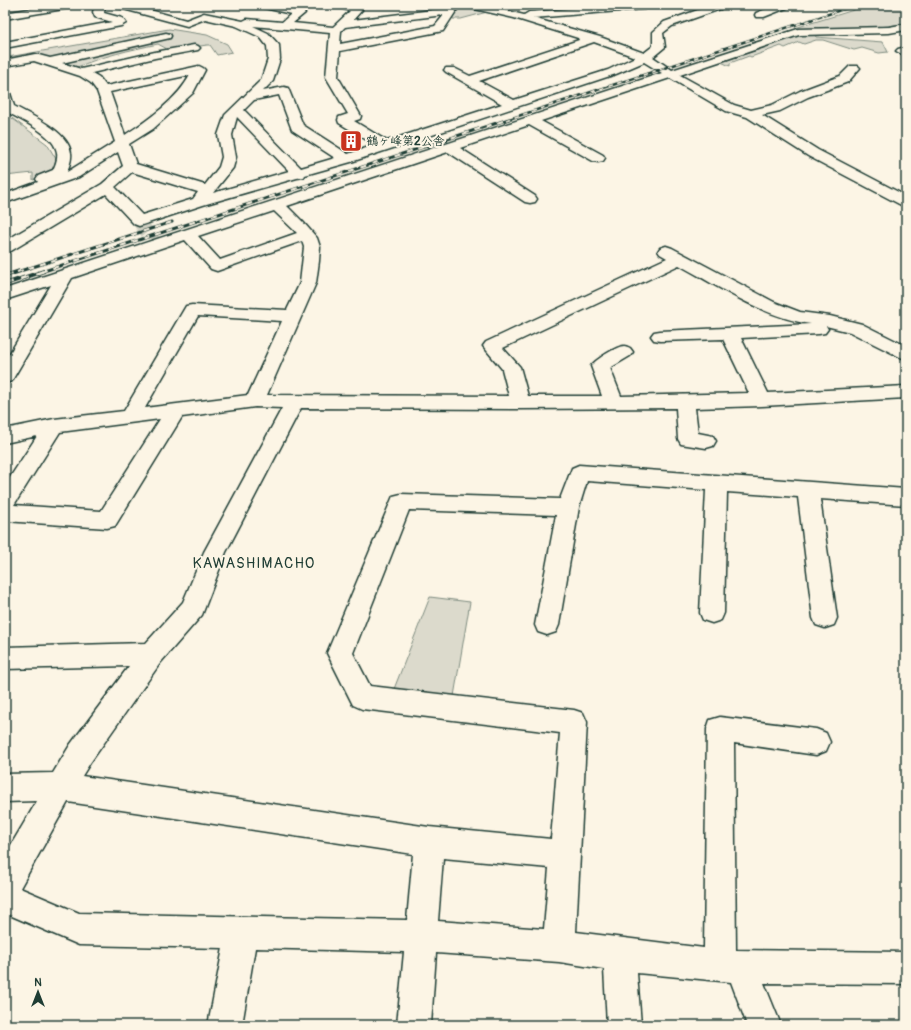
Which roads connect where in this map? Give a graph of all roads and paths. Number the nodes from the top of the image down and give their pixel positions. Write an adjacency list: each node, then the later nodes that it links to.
1 (11, 5): 12 (street)
2 (69, 5): 16 (street)
3 (100, 5): 28 (street)
4 (120, 5): 17 (street)
5 (264, 5): 22 (street)
6 (470, 5): 13 (street)
7 (722, 5): 20 (street)
8 (785, 5): 15 (street)
9 (349, 6): 23 (street)
10 (645, 7): 18 (street)
11 (453, 8): 23 (street); 24 (street)
12 (5, 10)
13 (501, 12): 18 (street); 19 (street)
14 (664, 15): 20 (street)
15 (760, 15)
16 (5, 16)
17 (204, 16): 22 (street); 41 (street)
18 (517, 16): 26 (street)
19 (476, 18)
20 (678, 21): 31 (street)
21 (455, 22): 24 (street)
22 (283, 25): 23 (street)
23 (339, 27): 30 (street)
24 (440, 27): 30 (street)
25 (906, 27): 37 (street)
26 (571, 33): 31 (street); 38 (street)
27 (166, 36): 32 (street)
28 (5, 45)
29 (194, 48): 36 (street)
30 (334, 49): 47 (street)
31 (645, 57): 37 (street); 42 (street)
32 (50, 62): 33 (street); 36 (street)
33 (5, 63)
34 (854, 68): 44 (street)
35 (450, 70): 38 (street)
36 (79, 72): 39 (street)
37 (672, 75): 44 (street); 45 (street)
38 (470, 80): 42 (street)
39 (103, 90): 46 (street); 46 (street)
40 (5, 93): 53 (street)
41 (250, 97): 43 (street); 50 (street)
42 (512, 104): 47 (street)
43 (237, 110): 52 (street); 56 (street)
44 (751, 114): 60 (street)
45 (529, 120): 48 (street); 49 (street)
46 (122, 144): 51 (street); 53 (street)
47 (386, 146): 50 (street)
48 (449, 147): 58 (street); 61 (street)
49 (598, 158)
50 (346, 159): 52 (street)
51 (130, 167): 54 (street); 56 (street)
52 (299, 174): 59 (street)
53 (52, 179): 55 (street); 57 (street)
54 (107, 187): 59 (street); 64 (street)
55 (5, 190)
56 (208, 190): 59 (street)
57 (5, 199)
58 (530, 199)
59 (198, 202)
60 (906, 202)
61 (276, 204): 62 (street); 63 (street)
62 (188, 234): 63 (street); 65 (street)
63 (306, 235): 67 (street)
64 (5, 248)
65 (66, 274): 66 (street); 73 (street)
66 (5, 295)
67 (293, 316): 76 (street); 82 (street)
68 (856, 328): 69 (street); 72 (street); 80 (street)
69 (729, 332): 70 (street); 75 (street)
70 (660, 336)
71 (624, 352): 78 (street)
72 (906, 353)
73 (5, 377)
74 (906, 392): 75 (street)
75 (762, 400): 79 (street)
76 (255, 401): 77 (street); 81 (street)
77 (295, 401): 80 (street); 95 (street)
78 (614, 402): 79 (street); 80 (street)
79 (685, 402): 85 (street)
80 (520, 403)
81 (176, 410): 82 (street); 91 (street)
82 (131, 416): 83 (street)
83 (54, 426): 84 (street); 89 (street)
84 (5, 436)
85 (706, 441)
86 (717, 483): 87 (street); 90 (street); 92 (street)
87 (808, 490): 88 (street); 93 (street)
88 (906, 497)
89 (5, 502)
90 (568, 507): 94 (street); 101 (street)
91 (5, 513)
92 (712, 613)
93 (825, 618)
94 (547, 625)
95 (152, 654): 96 (street); 98 (street)
96 (5, 658)
97 (816, 742): 108 (street)
98 (61, 787): 99 (street); 100 (street); 102 (street)
99 (5, 788)
100 (429, 842): 101 (street); 105 (street)
101 (565, 855): 106 (street)
102 (5, 884)
103 (5, 897): 104 (street)
104 (242, 933): 105 (street); 110 (street)
105 (421, 936): 106 (street); 111 (street)
106 (558, 946): 107 (street)
107 (619, 955): 108 (street); 112 (street)
108 (731, 966): 109 (street); 113 (street)
109 (906, 968)
110 (225, 1025)
111 (414, 1025)
112 (624, 1025)
113 (764, 1025)

